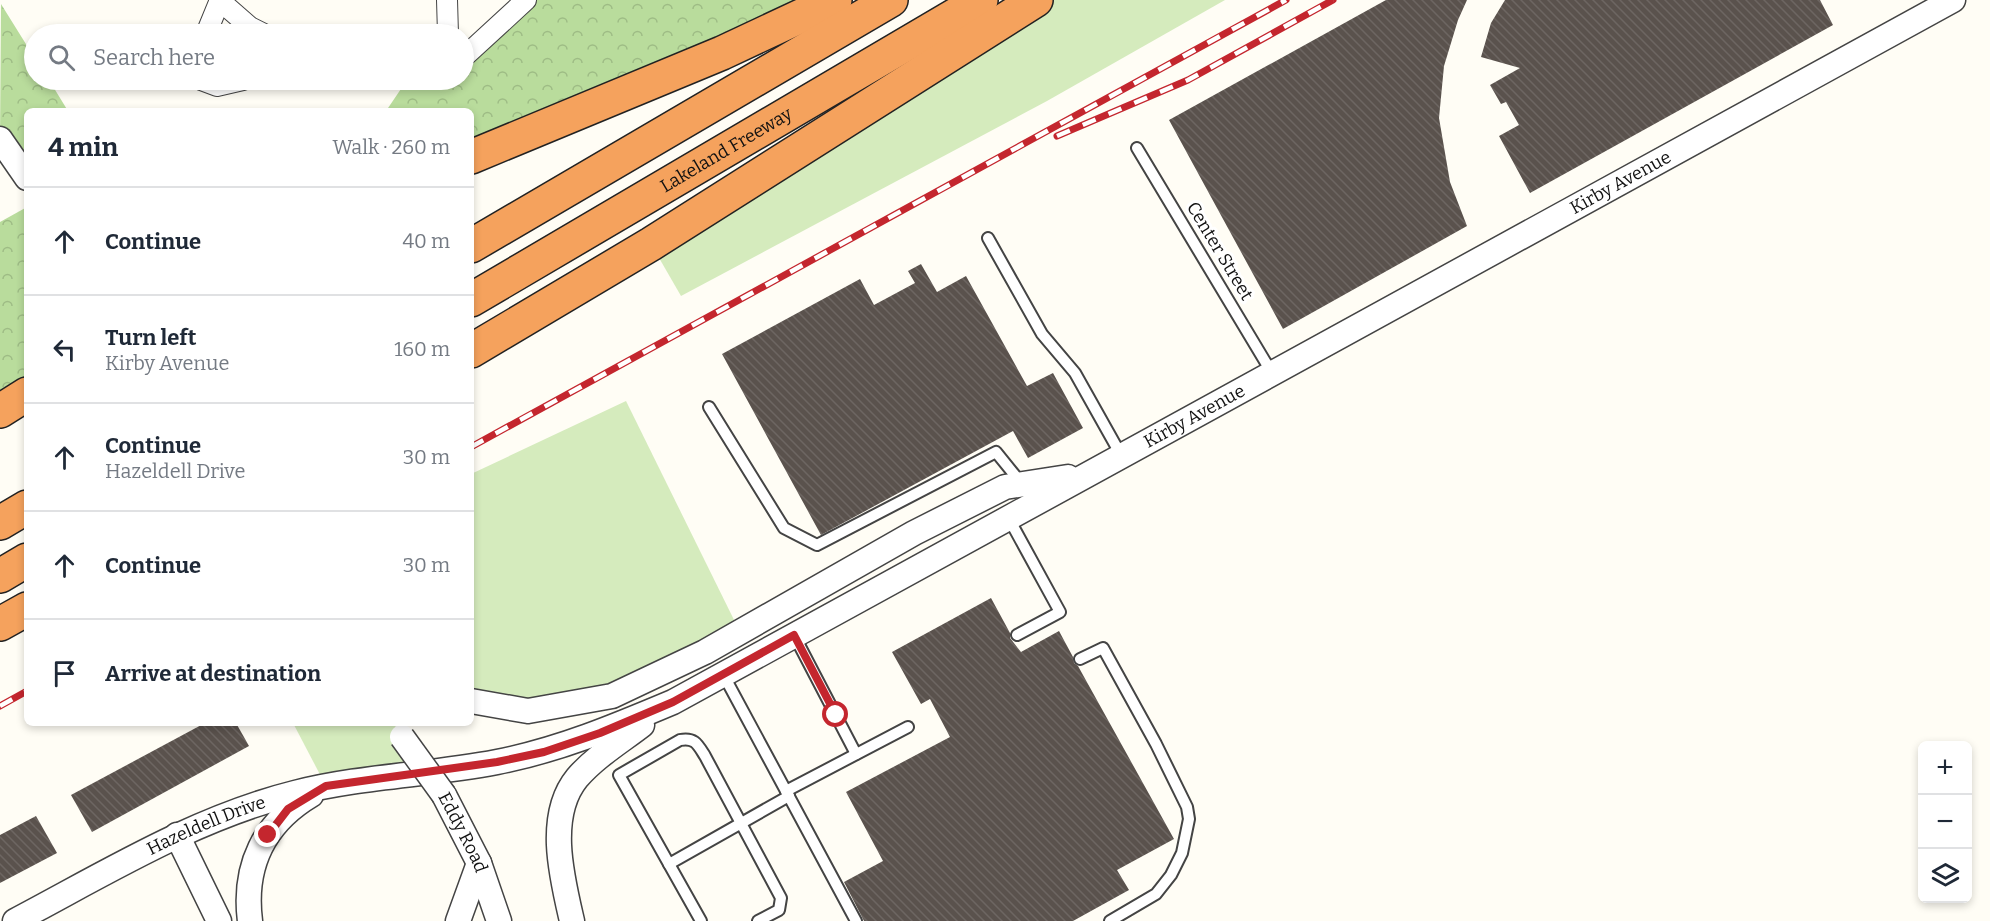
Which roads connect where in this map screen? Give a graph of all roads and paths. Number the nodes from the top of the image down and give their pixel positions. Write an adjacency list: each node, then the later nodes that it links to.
1 (219, 0): 9 (street); 10 (street)
2 (447, 0): 11 (street)
3 (526, 0): 12 (street)
4 (836, 0): 15 (highway)
5 (891, 0): 18 (highway)
6 (981, 0): 19 (highway, Lakeland Freeway)
7 (1036, 0): 20 (highway)
8 (1953, 0): 21 (street, Kirby Avenue)
9 (210, 24)
10 (247, 24)
11 (448, 24)
12 (474, 47)
13 (0, 139): 16 (street)
14 (1137, 148): 21 (lane, Center Street)
15 (474, 157)
16 (24, 174)
17 (988, 238): 25 (lane)
18 (474, 244)
19 (474, 298)
20 (474, 349)
21 (1272, 373): 25 (street, Kirby Avenue)
22 (24, 396): 24 (highway)
23 (709, 407): 27 (lane)
24 (0, 411)
25 (1121, 455): 26 (street, Kirby Avenue)
26 (1083, 475): 27 (street); 29 (street, Kirby Avenue)
27 (1022, 484): 39 (street)
28 (24, 509): 30 (highway)
29 (1007, 517): 35 (lane); 36 (street, Kirby Avenue)
30 (0, 523)
31 (24, 562): 32 (highway)
32 (0, 576)
33 (24, 611): 34 (highway)
34 (0, 624)
35 (1017, 634)
36 (794, 635): 38 (street, Kirby Avenue); 43 (lane)
37 (1080, 659): 62 (lane)
38 (723, 674): 40 (street, Kirby Avenue); 46 (lane)
39 (474, 702)
40 (673, 702): 44 (street, Kirby Avenue); 58 (street)
41 (908, 727): 43 (lane)
42 (398, 730): 49 (street, Eddy Road, bridge)
43 (856, 754): 46 (lane)
44 (414, 774): 45 (street, Hazeldell Drive)
45 (326, 786): 48 (street, Hazeldell Drive); 55 (street)
46 (787, 793): 47 (lane); 61 (lane)
47 (740, 824): 50 (lane); 50 (lane); 60 (lane)
48 (177, 835): 51 (street); 52 (street, Hazeldell Drive)
49 (479, 863): 56 (street); 57 (street, Eddy Road)
50 (669, 864): 59 (lane)
51 (207, 895): 53 (street); 54 (street)
52 (15, 921)
53 (219, 921)
54 (231, 921)
55 (250, 921)
56 (458, 921)
57 (499, 921)
58 (572, 921)
59 (702, 921)
60 (758, 921)
61 (856, 921)
62 (1110, 921)

